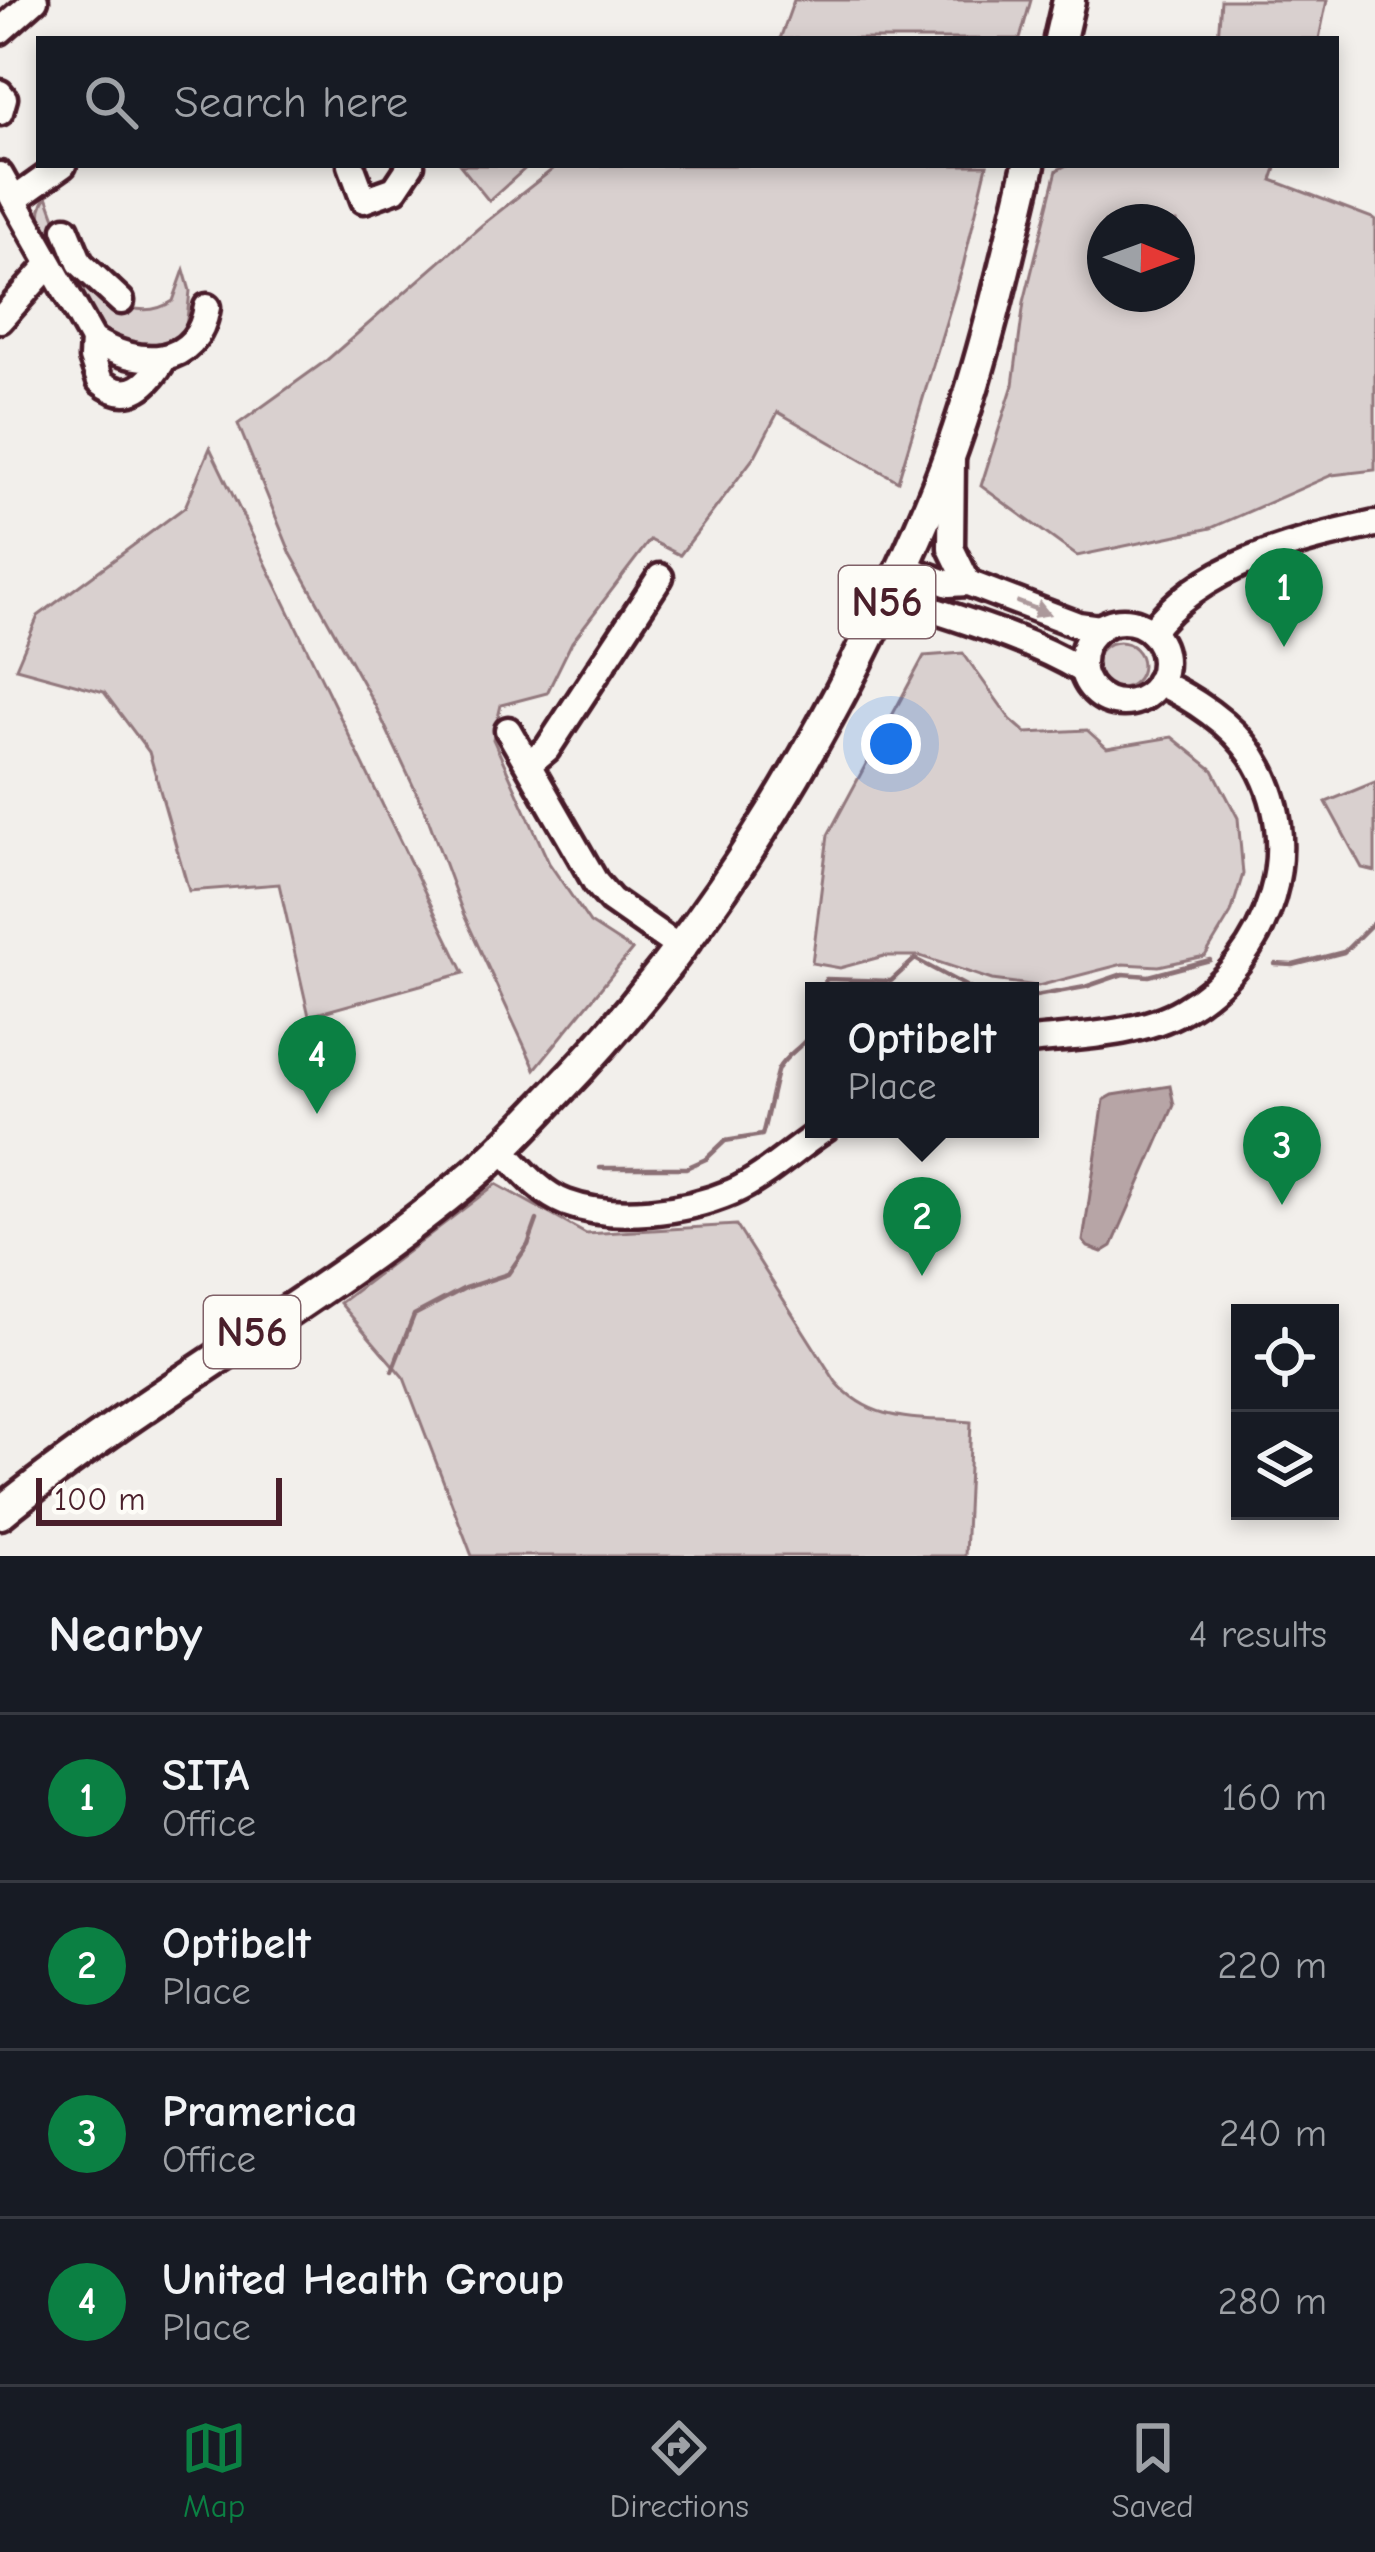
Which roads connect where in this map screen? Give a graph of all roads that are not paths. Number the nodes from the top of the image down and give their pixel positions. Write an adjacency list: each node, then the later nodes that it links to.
1 (35, 0): 3 (street)
2 (1069, 0): 4 (main road)
3 (0, 31)
4 (1061, 36)
5 (0, 93): 6 (street)
6 (0, 112)
7 (59, 168): 12 (street)
8 (352, 168): 9 (street)
9 (409, 168)
10 (1028, 168): 21 (main road, N56)
11 (0, 175): 12 (street)
12 (14, 200): 15 (street)
13 (66, 229): 14 (street)
14 (80, 263): 15 (street); 16 (street)
15 (52, 272): 18 (street); 19 (street)
16 (121, 301)
17 (207, 307): 20 (street)
18 (0, 320)
19 (92, 340): 20 (street); 20 (street)
20 (165, 357)
21 (952, 448): 23 (main road, N56); 25 (street)
22 (1375, 524): 28 (street)
23 (903, 567): 25 (street); 26 (main road, N56)
24 (660, 577): 32 (street)
25 (968, 584): 27 (street, one-way to 27)
26 (890, 596): 29 (street); 33 (main road, N56)
27 (1100, 628): 28 (street); 29 (street)
28 (1151, 632): 30 (street)
29 (1083, 671): 30 (street)
30 (1158, 682): 34 (street)
31 (508, 730): 32 (street)
32 (529, 764): 33 (street)
33 (681, 950): 36 (main road, N56)
34 (1039, 1040)
35 (812, 1138): 36 (street)
36 (502, 1149): 37 (main road, N56)
37 (0, 1513)

